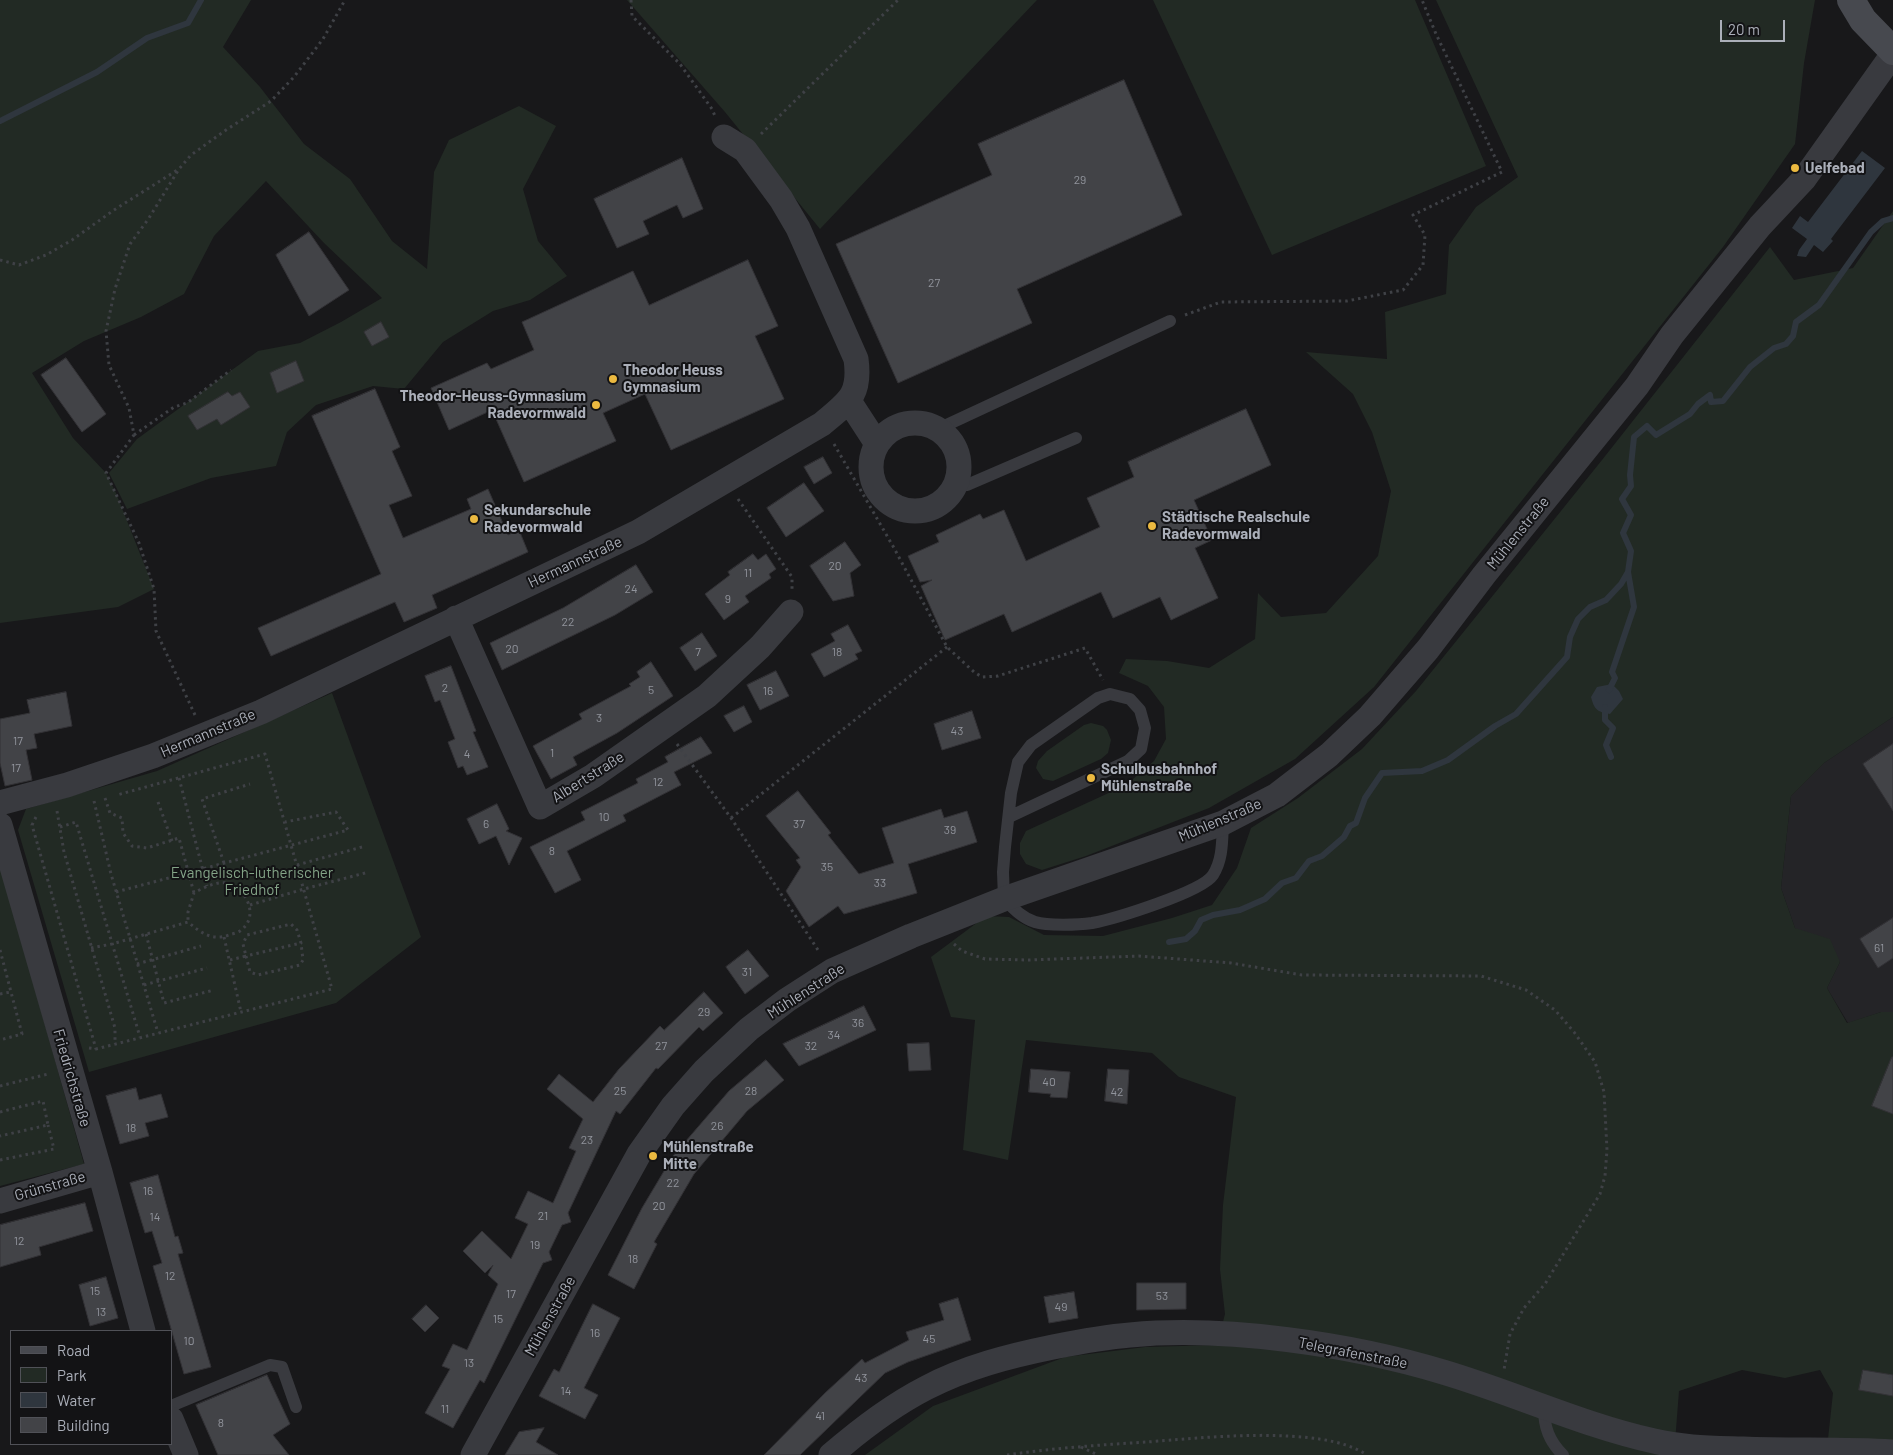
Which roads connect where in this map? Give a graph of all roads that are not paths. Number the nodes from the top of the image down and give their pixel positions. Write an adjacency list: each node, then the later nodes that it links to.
1 (1851, 0): 2 (main road)
2 (1893, 52): 14 (street, Mühlenstraße)
3 (724, 137): 5 (street, Hermannstraße)
4 (1170, 321): 6 (lane)
5 (848, 401): 8 (street); 11 (street, Hermannstraße)
6 (938, 429): 8 (street); 9 (street)
7 (1076, 438): 9 (lane)
8 (877, 444): 9 (street)
9 (955, 486)
10 (791, 612): 11 (street, Albertstraße)
11 (456, 618): 12 (street, Hermannstraße)
12 (0, 803)
13 (1009, 818): 13 (lane); 16 (lane)
14 (1223, 823): 16 (street, Mühlenstraße); 16 (lane)
15 (0, 825): 17 (street, Friedrichstraße)
16 (1004, 899): 26 (street, Mühlenstraße)
17 (100, 1172): 18 (street, Grünstraße); 19 (street, Friedrichstraße)
18 (0, 1201)
19 (143, 1330)
20 (172, 1406): 21 (lane)
21 (296, 1407)
22 (1544, 1408): 24 (street, Telegrafenstraße); 27 (street, Telegrafenstraße); 28 (lane)
23 (172, 1421): 25 (street)
24 (1893, 1452)
25 (186, 1455)
26 (473, 1455)
27 (831, 1455)
28 (1563, 1455)

